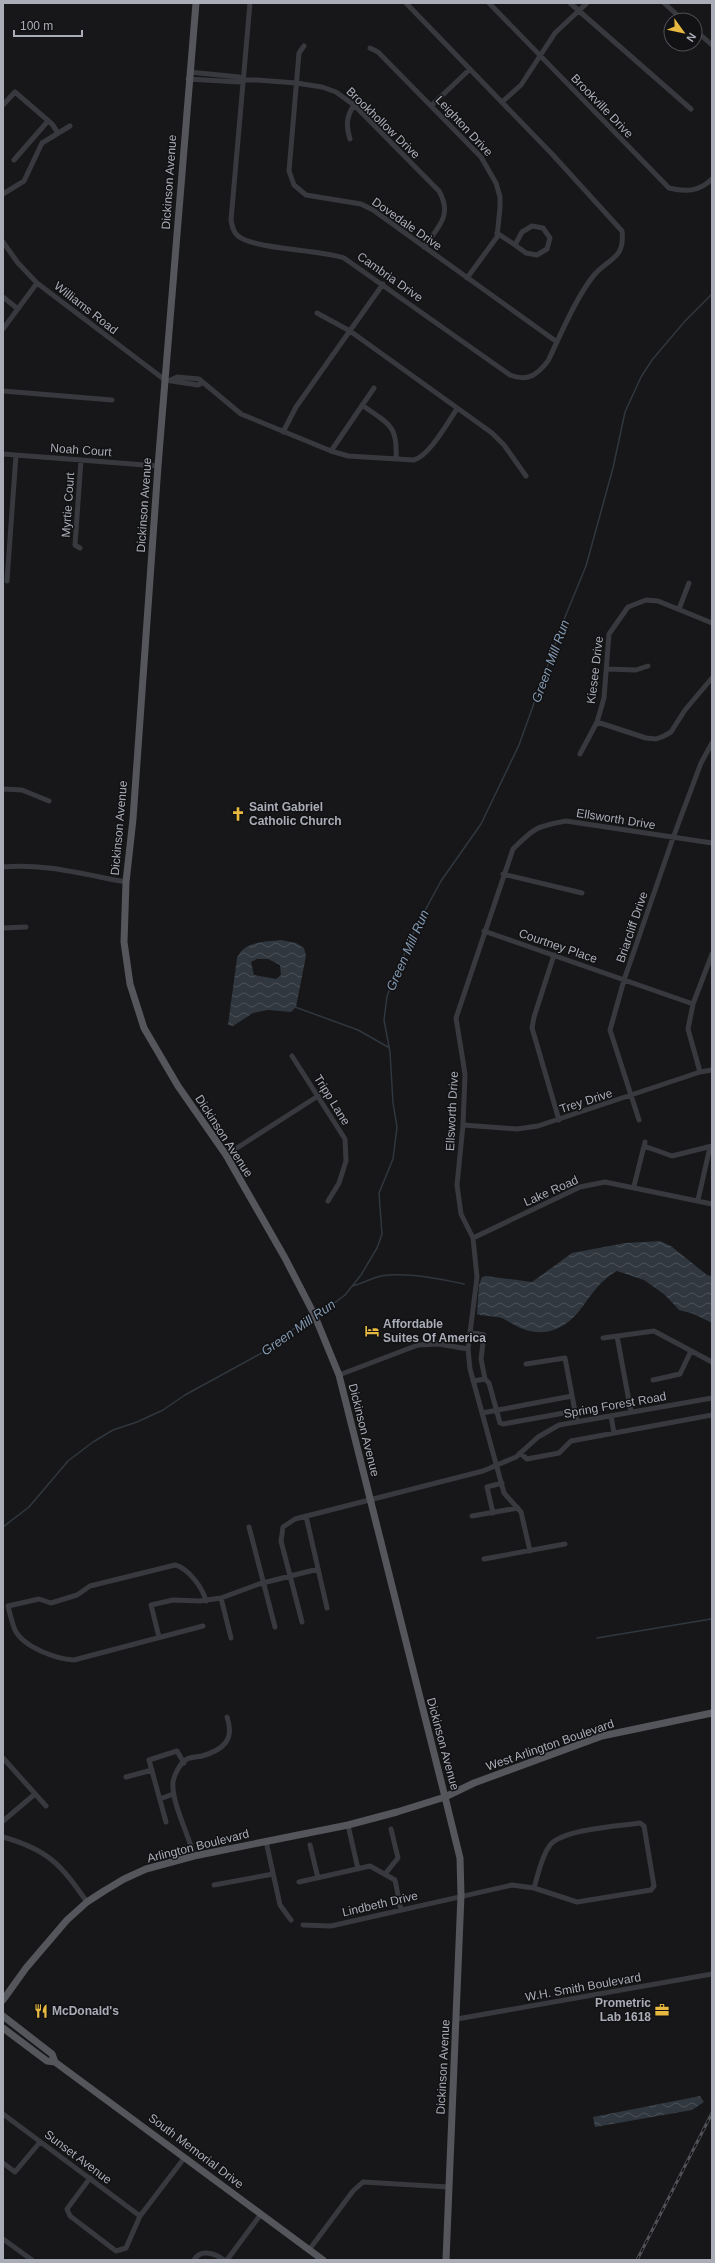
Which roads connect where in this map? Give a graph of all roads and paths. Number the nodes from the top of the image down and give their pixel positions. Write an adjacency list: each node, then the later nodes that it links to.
1 (196, 3): 16 (main road, Dickinson Avenue)
2 (250, 3): 17 (street, Cambria Drive)
3 (406, 3): 15 (street)
4 (489, 3): 14 (street, Brookville Drive)
5 (570, 3): 8 (street)
6 (587, 3): 8 (street)
7 (664, 3): 9 (street)
8 (578, 11): 14 (street); 23 (street)
9 (674, 12)
10 (703, 37): 11 (street)
11 (712, 45)
12 (304, 46): 18 (street, Dovedale Drive)
13 (370, 48): 22 (street, Leighton Drive)
14 (540, 56): 19 (street); 29 (street, Brookville Drive)
15 (470, 69): 19 (street); 22 (street)
16 (189, 75): 17 (street, Brookhollow Drive); 44 (main road, Dickinson Avenue)
17 (242, 80): 18 (street, Brookhollow Drive); 37 (street, Cambria Drive)
18 (296, 83): 21 (street, Brookhollow Drive); 34 (street, Dovedale Drive)
19 (502, 102): 43 (street, Cambria Drive)
20 (3, 105): 24 (street)
21 (354, 106): 27 (street); 34 (street, Brookhollow Drive)
22 (431, 106): 31 (street, Leighton Drive)
23 (691, 109)
24 (48, 121): 26 (street); 28 (street)
25 (70, 126): 26 (street)
26 (58, 133): 30 (street)
27 (350, 139)
28 (14, 160)
29 (712, 179)
30 (3, 194)
31 (497, 233): 33 (street); 35 (street, Leighton Drive)
32 (3, 242): 36 (street, Williams Road)
33 (515, 245): 33 (street)
34 (424, 246): 35 (street, Dovedale Drive)
35 (467, 278): 43 (street, Dovedale Drive)
36 (37, 283): 39 (street); 44 (street, Williams Road)
37 (383, 284): 42 (street); 43 (street, Cambria Drive)
38 (3, 297): 39 (street)
39 (18, 309): 41 (street)
40 (317, 313): 42 (street)
41 (3, 329)
42 (350, 331): 49 (street); 50 (street)
43 (557, 342)
44 (168, 380): 50 (street); 56 (main road, Dickinson Avenue)
45 (374, 388): 48 (street)
46 (3, 391): 47 (street)
47 (112, 400)
48 (362, 405): 51 (street); 54 (street)
49 (457, 409): 54 (street); 57 (street)
50 (282, 432): 51 (street)
51 (331, 452): 54 (street)
52 (3, 454): 53 (street, Noah Court)
53 (16, 455): 55 (street, Noah Court); 59 (street)
54 (396, 459)
55 (81, 460): 56 (street, Noah Court); 58 (street, Myrtie Court)
56 (158, 466): 75 (main road, Dickinson Avenue)
57 (526, 476)
58 (80, 548)
59 (7, 581)
60 (689, 583): 61 (street)
61 (679, 609): 62 (street, Kiesee Drive); 64 (street, Kiesee Drive)
62 (712, 623)
63 (648, 666): 64 (street)
64 (607, 669): 66 (street, Kiesee Drive)
65 (712, 678): 66 (street)
66 (597, 722): 68 (street, Kiesee Drive)
67 (712, 743): 71 (street, Briarcliff Drive)
68 (580, 754)
69 (3, 789): 70 (street)
70 (49, 800)
71 (673, 838): 72 (street, Ellsworth Drive); 74 (street, Ellsworth Drive); 82 (street, Briarcliff Drive)
72 (712, 844)
73 (3, 867): 75 (street)
74 (503, 874): 76 (street); 79 (street, Ellsworth Drive)
75 (126, 882): 93 (main road, Dickinson Avenue)
76 (582, 893)
77 (26, 927): 78 (street)
78 (3, 928)
79 (484, 931): 81 (street, Courtney Place); 91 (street, Ellsworth Drive)
80 (712, 954): 83 (street)
81 (554, 955): 82 (street, Courtney Place); 89 (street)
82 (624, 980): 83 (street, Courtney Place); 88 (street, Briarcliff Drive)
83 (694, 1004): 86 (street)
84 (292, 1056): 87 (street, Tripp Lane)
85 (712, 1070): 86 (street, Trey Drive)
86 (700, 1072): 88 (street, Trey Drive)
87 (318, 1096): 93 (street); 96 (street, Tripp Lane)
88 (632, 1096): 89 (street, Trey Drive); 90 (street, Briarcliff Drive)
89 (559, 1120): 91 (street, Trey Drive)
90 (639, 1120)
91 (463, 1125): 98 (street, Ellsworth Drive)
92 (711, 1146): 94 (street); 95 (street)
93 (226, 1155): 106 (main road, Dickinson Avenue)
94 (634, 1186): 95 (street, Lake Road); 98 (street, Lake Road)
95 (698, 1200): 97 (street, Lake Road)
96 (328, 1202)
97 (712, 1204)
98 (473, 1238): 99 (street, Ellsworth Drive)
99 (470, 1332): 102 (street, Ellsworth Drive); 107 (street)
100 (617, 1336): 101 (street); 103 (street); 114 (street)
101 (603, 1338)
102 (468, 1349): 106 (street); 109 (street, Ellsworth Drive)
103 (691, 1351): 104 (street); 108 (street)
104 (712, 1362)
105 (526, 1364): 110 (street)
106 (339, 1375): 123 (main road, Dickinson Avenue)
107 (485, 1378): 109 (street); 112 (street)
108 (653, 1380)
109 (473, 1381): 115 (street, Ellsworth Drive)
110 (572, 1396): 112 (street); 113 (street)
111 (712, 1399): 114 (street, Spring Forest Road)
112 (496, 1410): 113 (street); 115 (street)
113 (575, 1411): 118 (street)
114 (631, 1412): 117 (street, Spring Forest Road)
115 (482, 1413): 121 (street, Ellsworth Drive)
116 (712, 1415): 119 (street)
117 (611, 1416): 118 (street, Spring Forest Road); 119 (street)
118 (577, 1422): 120 (street, Spring Forest Road)
119 (614, 1433): 120 (street)
120 (520, 1453): 121 (street, Spring Forest Road)
121 (497, 1466): 122 (street, Ellsworth Drive); 123 (street, Spring Forest Road)
122 (502, 1483): 124 (street, Ellsworth Drive); 125 (street)
123 (370, 1498): 126 (street, Spring Forest Road); 151 (main road, Dickinson Avenue)
124 (518, 1508): 125 (street); 130 (street)
125 (493, 1513): 127 (street)
126 (306, 1516): 132 (street); 133 (street, Spring Forest Road)
127 (472, 1516)
128 (248, 1527): 134 (street)
129 (565, 1544): 130 (street)
130 (530, 1551): 131 (street)
131 (484, 1559)
132 (318, 1569): 133 (street); 137 (street)
133 (290, 1576): 134 (street); 138 (street)
134 (264, 1582): 135 (street); 140 (street)
135 (221, 1598): 136 (street); 142 (street)
136 (206, 1600): 141 (street); 141 (street)
137 (327, 1608)
138 (302, 1622)
139 (203, 1626): 141 (street)
140 (275, 1627)
141 (159, 1638)
142 (231, 1638)
143 (712, 1713): 151 (main road, West Arlington Boulevard)
144 (227, 1717): 146 (street)
145 (3, 1758): 149 (street)
146 (184, 1763): 147 (street); 150 (street)
147 (152, 1770): 148 (street); 152 (street)
148 (126, 1778)
149 (35, 1794): 153 (street); 154 (street)
150 (173, 1794): 152 (street); 161 (street)
151 (445, 1796): 156 (main road, Arlington Boulevard); 169 (main road, Dickinson Avenue)
152 (160, 1799): 155 (street)
153 (46, 1806)
154 (3, 1821)
155 (166, 1822)
156 (348, 1825): 159 (main road, Arlington Boulevard); 162 (street)
157 (391, 1829): 164 (street)
158 (3, 1838): 170 (street)
159 (266, 1841): 161 (main road, Arlington Boulevard); 163 (street)
160 (310, 1845): 165 (street)
161 (194, 1856): 170 (main road, Arlington Boulevard)
162 (358, 1869): 164 (street); 165 (street)
163 (273, 1874): 167 (street); 172 (street)
164 (385, 1874): 171 (street)
165 (318, 1878): 166 (street)
166 (298, 1882)
167 (214, 1885)
168 (534, 1888): 168 (street, Lindbeth Drive); 169 (street, Lindbeth Drive)
169 (461, 1895): 171 (street, Lindbeth Drive); 177 (main road, Dickinson Avenue)
170 (87, 1902): 175 (main road, Arlington Boulevard)
171 (401, 1910): 173 (street, Lindbeth Drive)
172 (291, 1920)
173 (303, 1925)
174 (712, 1974): 177 (street, W.H. Smith Boulevard)
175 (3, 2000)
176 (3, 2016): 179 (main road, South Memorial Drive)
177 (457, 2019): 185 (main road, Dickinson Avenue)
178 (3, 2028): 179 (main road, South Memorial Drive)
179 (54, 2062): 182 (main road, South Memorial Drive)
180 (3, 2114): 181 (street, Sunset Avenue)
181 (40, 2142): 183 (street); 184 (street, Sunset Avenue)
182 (185, 2157): 186 (main road, South Memorial Drive); 187 (street)
183 (3, 2163)
184 (90, 2178): 187 (street, Sunset Avenue); 187 (street)
185 (448, 2187): 189 (street); 194 (main road, Dickinson Avenue)
186 (261, 2214): 189 (main road, South Memorial Drive); 192 (street)
187 (140, 2216)
188 (3, 2239): 190 (street)
189 (309, 2250): 193 (main road, South Memorial Drive)
190 (32, 2260)
191 (194, 2260): 192 (street)
192 (226, 2260)
193 (323, 2260)
194 (446, 2260)

